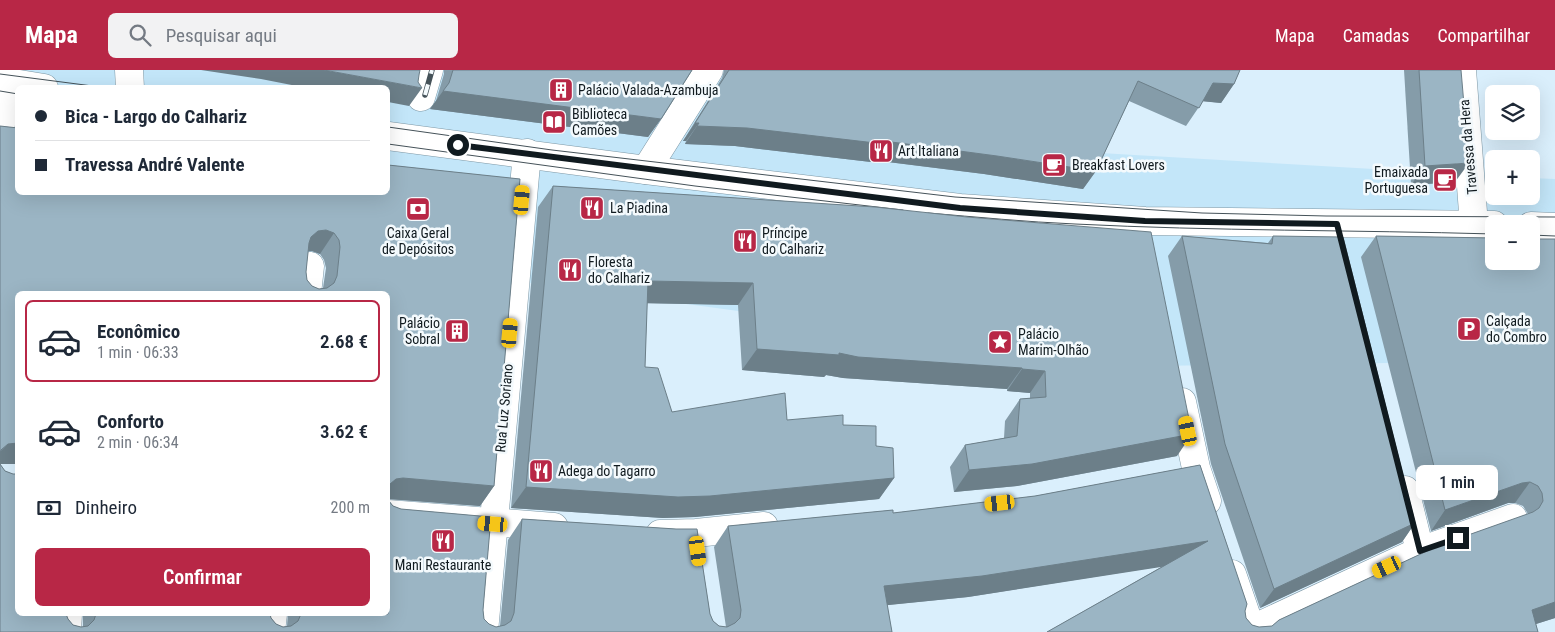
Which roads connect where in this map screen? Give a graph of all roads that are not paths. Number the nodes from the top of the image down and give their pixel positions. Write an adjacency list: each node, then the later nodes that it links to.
1 (129, 70): 7 (street)
2 (429, 70): 8 (street)
3 (709, 70): 12 (street)
4 (1462, 70): 13 (street, Travessa da Hera)
5 (3, 82): 6 (street); 9 (street)
6 (24, 85)
7 (130, 85)
8 (422, 97)
9 (0, 131)
10 (390, 136): 11 (street)
11 (527, 153): 12 (street); 24 (street, Rua Luz Soriano)
12 (646, 170): 13 (street)
13 (1484, 225)
14 (1540, 226): 15 (street)
15 (1555, 227)
16 (310, 266): 17 (street)
17 (307, 291)
18 (1178, 382): 20 (street)
19 (1399, 466): 30 (street)
20 (1196, 468): 21 (street); 26 (street)
21 (1168, 473)
22 (390, 514): 24 (street)
23 (1513, 518): 30 (street)
24 (493, 524): 27 (street); 38 (street, Rua Luz Soriano)
25 (784, 524): 29 (street)
26 (1215, 525)
27 (583, 529)
28 (633, 532): 29 (street)
29 (696, 533): 32 (street)
30 (1420, 551): 35 (street)
31 (1225, 553): 35 (street)
32 (700, 560)
33 (68, 616): 36 (street)
34 (273, 616): 37 (street)
35 (1250, 631)
36 (66, 632)
37 (271, 632)
38 (484, 632)

